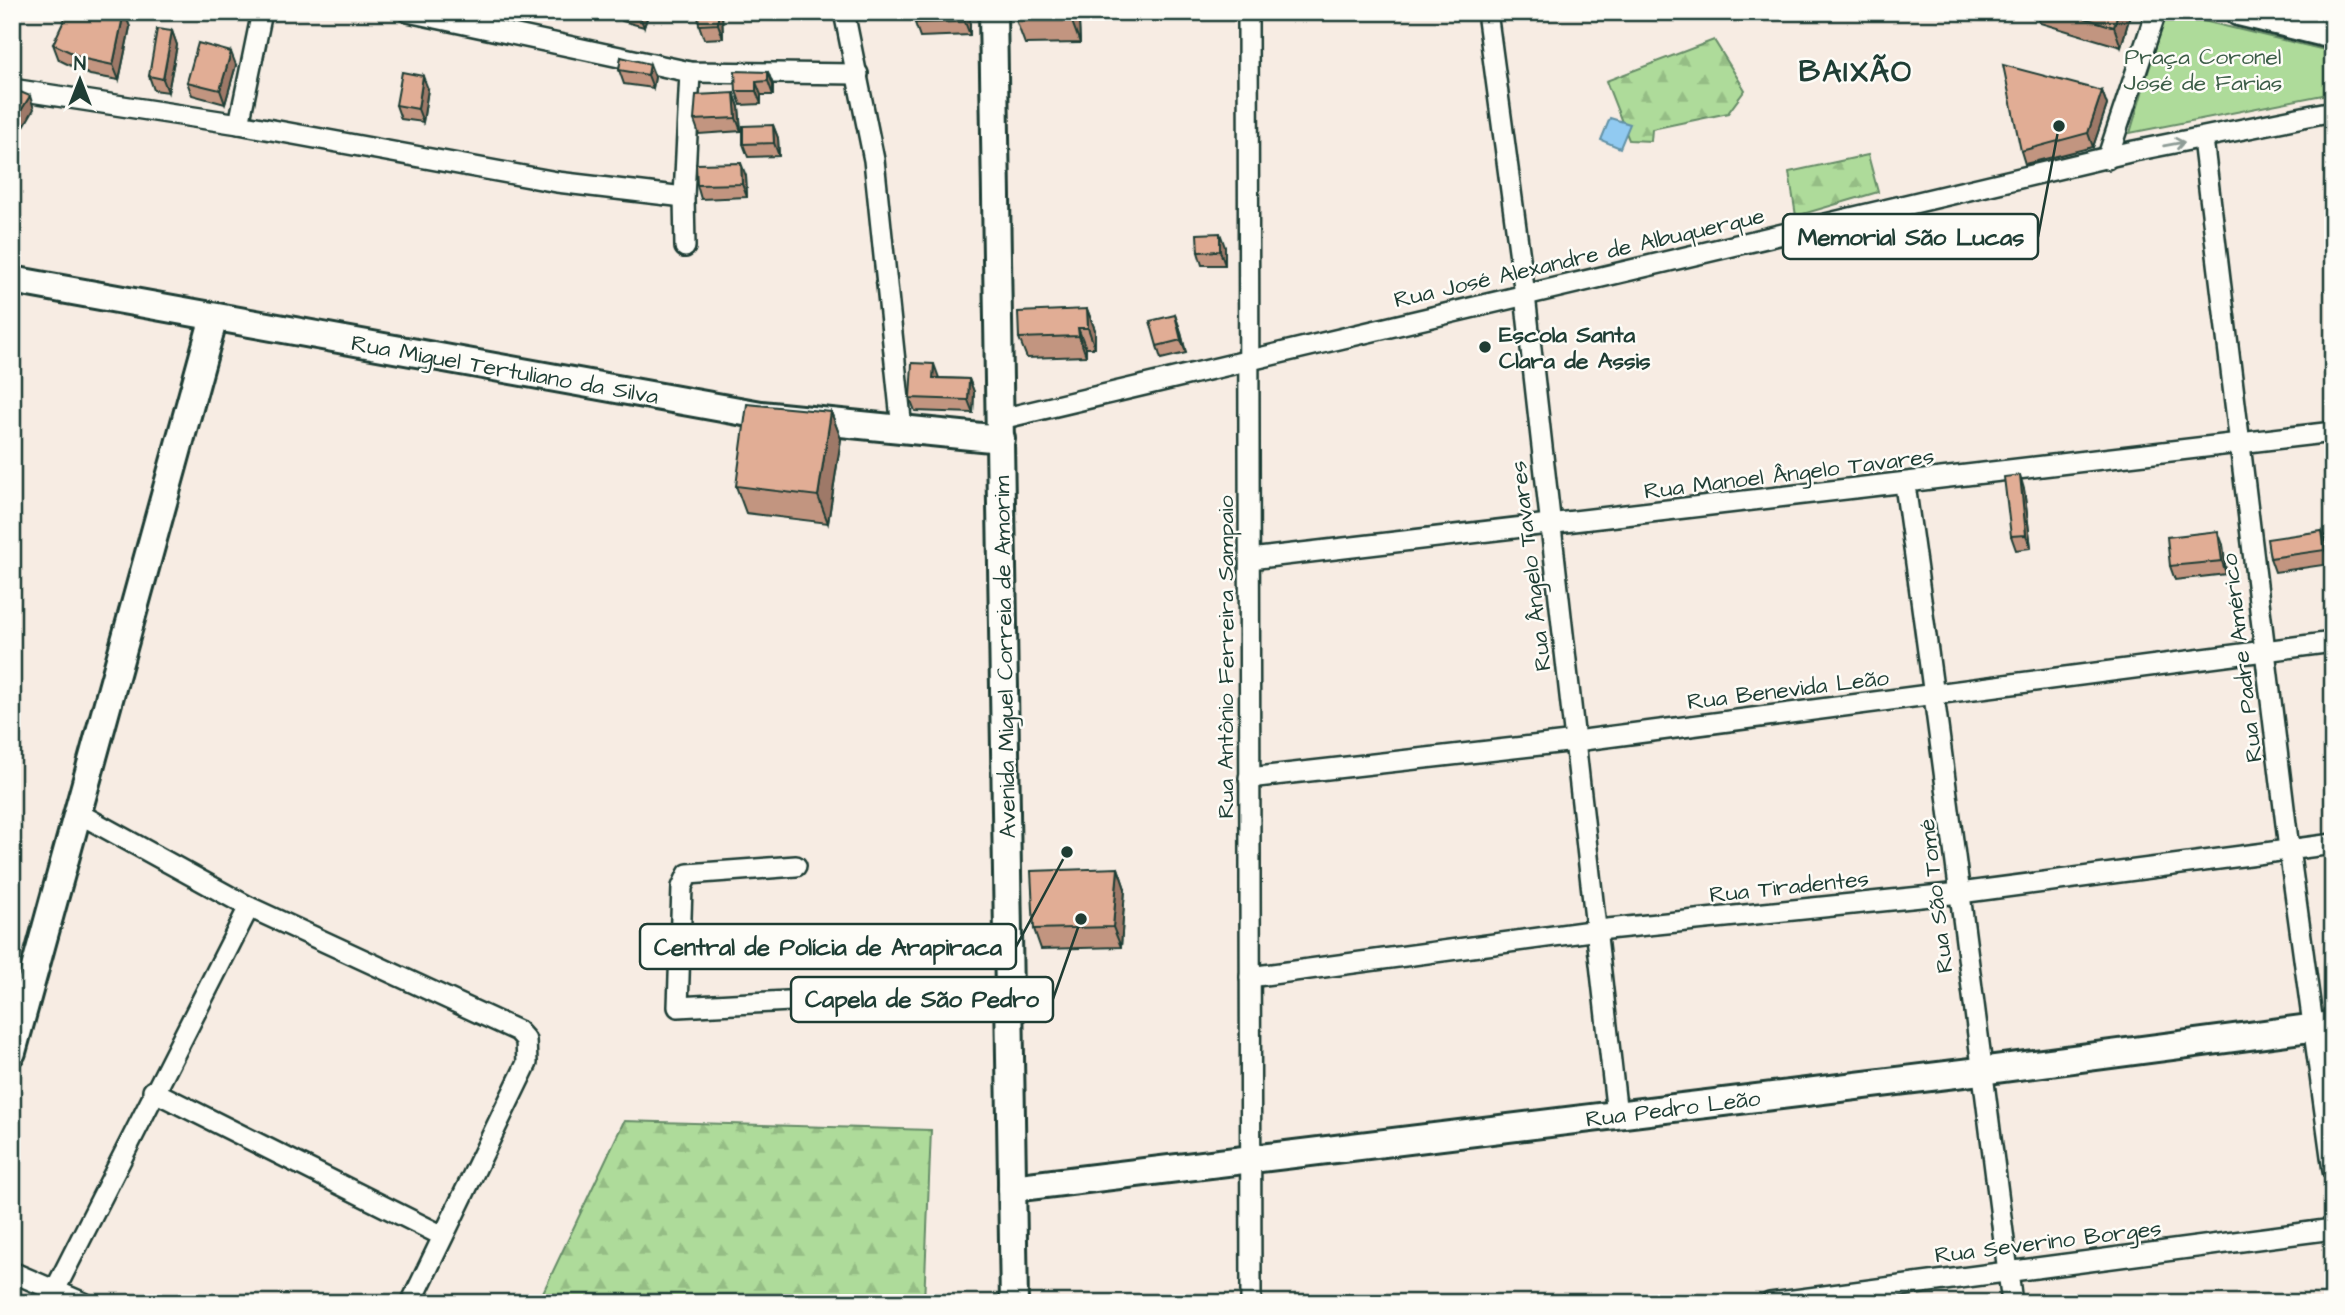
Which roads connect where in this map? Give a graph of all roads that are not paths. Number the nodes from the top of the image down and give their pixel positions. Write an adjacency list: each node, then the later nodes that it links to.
1 (262, 12): 14 (street)
2 (408, 12): 10 (street)
3 (844, 12): 11 (street)
4 (993, 12): 24 (street, Avenida Miguel Correia de Amorim)
5 (1248, 12): 22 (street, Rua Antônio Ferreira Sampaio)
6 (1487, 12): 20 (street, Rua Ângelo Tavares)
7 (2155, 12): 16 (street)
8 (2239, 12): 9 (street)
9 (2333, 35)
10 (690, 72): 11 (street); 17 (street)
11 (858, 74): 23 (street)
12 (12, 89): 14 (street)
13 (2333, 111): 15 (street, Rua José Alexandre de Albuquerque)
14 (239, 124): 17 (street)
15 (2203, 139): 16 (street, Rua José Alexandre de Albuquerque, one-way to 15); 26 (street, Rua Padre Américo)
16 (2107, 159): 20 (street, Rua José Alexandre de Albuquerque)
17 (684, 197): 18 (street)
18 (685, 247)
19 (12, 280): 21 (street, Rua Miguel Tertuliano da Silva)
20 (1525, 295): 22 (street, Rua José Alexandre de Albuquerque); 28 (street, Rua Ângelo Tavares)
21 (214, 317): 23 (street, Rua Miguel Tertuliano da Silva); 35 (street)
22 (1250, 360): 24 (street, Rua José Alexandre de Albuquerque); 29 (street, Rua Antônio Ferreira Sampaio)
23 (902, 429): 24 (street, Rua Miguel Tertuliano da Silva)
24 (1001, 429): 43 (street, Avenida Miguel Correia de Amorim)
25 (2333, 432): 26 (street, Rua Manoel Ângelo Tavares)
26 (2240, 444): 27 (street, Rua Manoel Ângelo Tavares); 31 (street, Rua Padre Américo)
27 (1905, 485): 28 (street, Rua Manoel Ângelo Tavares); 32 (street, Rua São Tomé)
28 (1549, 526): 29 (street, Rua Manoel Ângelo Tavares); 33 (street, Rua Ângelo Tavares)
29 (1250, 559): 34 (street, Rua Antônio Ferreira Sampaio)
30 (2333, 642): 31 (street, Rua Benevida Leão)
31 (2264, 650): 32 (street, Rua Benevida Leão); 37 (street, Rua Padre Américo)
32 (1935, 694): 33 (street, Rua Benevida Leão); 39 (street, Rua São Tomé)
33 (1576, 741): 34 (street, Rua Benevida Leão); 41 (street, Rua Ângelo Tavares)
34 (1249, 778): 42 (street, Rua Antônio Ferreira Sampaio)
35 (78, 813): 40 (street); 45 (street)
36 (2333, 844): 37 (street, Rua Tiradentes)
37 (2288, 849): 39 (street, Rua Tiradentes); 44 (street, Rua Padre Américo)
38 (796, 866): 43 (street)
39 (1960, 893): 41 (street, Rua Tiradentes); 46 (street, Rua São Tomé)
40 (249, 907): 47 (street); 53 (street)
41 (1598, 930): 42 (street, Rua Tiradentes); 48 (street, Rua Ângelo Tavares)
42 (1250, 978): 49 (street, Rua Antônio Ferreira Sampaio)
43 (1009, 989): 51 (street, Avenida Miguel Correia de Amorim)
44 (2323, 1026): 46 (street, Rua Pedro Leão); 50 (street, Rua Padre Américo)
45 (12, 1052)
46 (1980, 1072): 48 (street, Rua Pedro Leão); 54 (street, Rua São Tomé)
47 (153, 1091): 53 (street); 56 (street)
48 (1617, 1115): 49 (street, Rua Pedro Leão)
49 (1250, 1160): 51 (street, Rua Pedro Leão); 60 (street, Rua Antônio Ferreira Sampaio)
50 (2333, 1171)
51 (1012, 1188): 59 (street, Avenida Miguel Correia de Amorim)
52 (2333, 1229): 54 (street, Rua Severino Borges)
53 (443, 1236): 58 (street)
54 (2008, 1271): 61 (street, Rua Severino Borges); 62 (street, Rua São Tomé)
55 (12, 1272): 56 (street)
56 (55, 1288): 57 (street)
57 (84, 1303)
58 (411, 1303)
59 (1014, 1303)
60 (1251, 1303)
61 (1770, 1303)
62 (2012, 1303)

